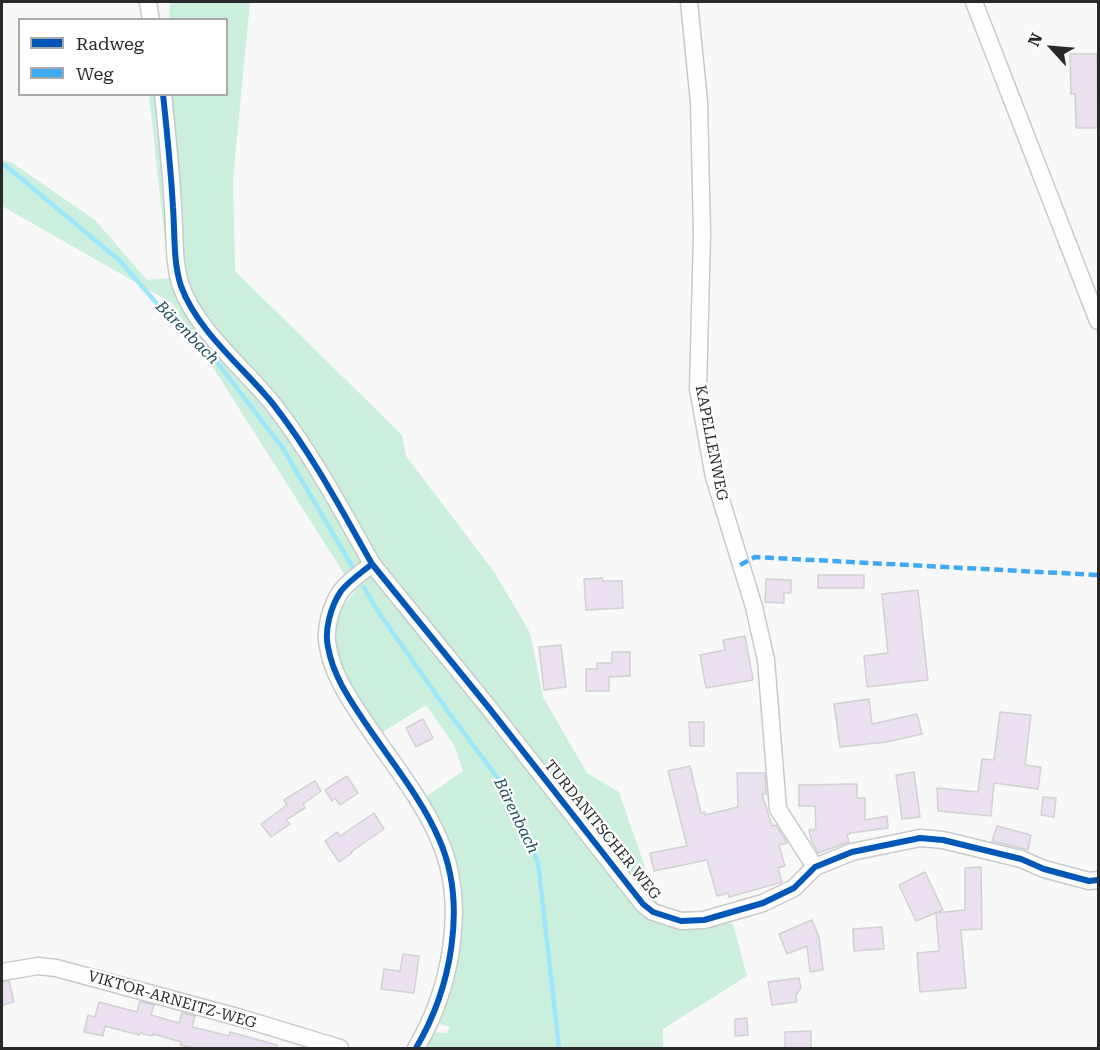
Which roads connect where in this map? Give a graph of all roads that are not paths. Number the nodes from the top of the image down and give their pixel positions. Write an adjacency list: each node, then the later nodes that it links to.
1 (148, 2): 4 (street)
2 (689, 2): 8 (street, KAPELLENWEG)
3 (974, 2): 6 (street)
4 (151, 18)
5 (163, 96): 7 (street, TURDANITSCHER WEG)
6 (1098, 321)
7 (372, 564): 8 (street, TURDANITSCHER WEG); 12 (street)
8 (815, 867): 9 (street, TURDANITSCHER WEG)
9 (1098, 880)
10 (2, 972): 11 (street, VIKTOR-ARNEITZ-WEG)
11 (340, 1048)
12 (416, 1048)

